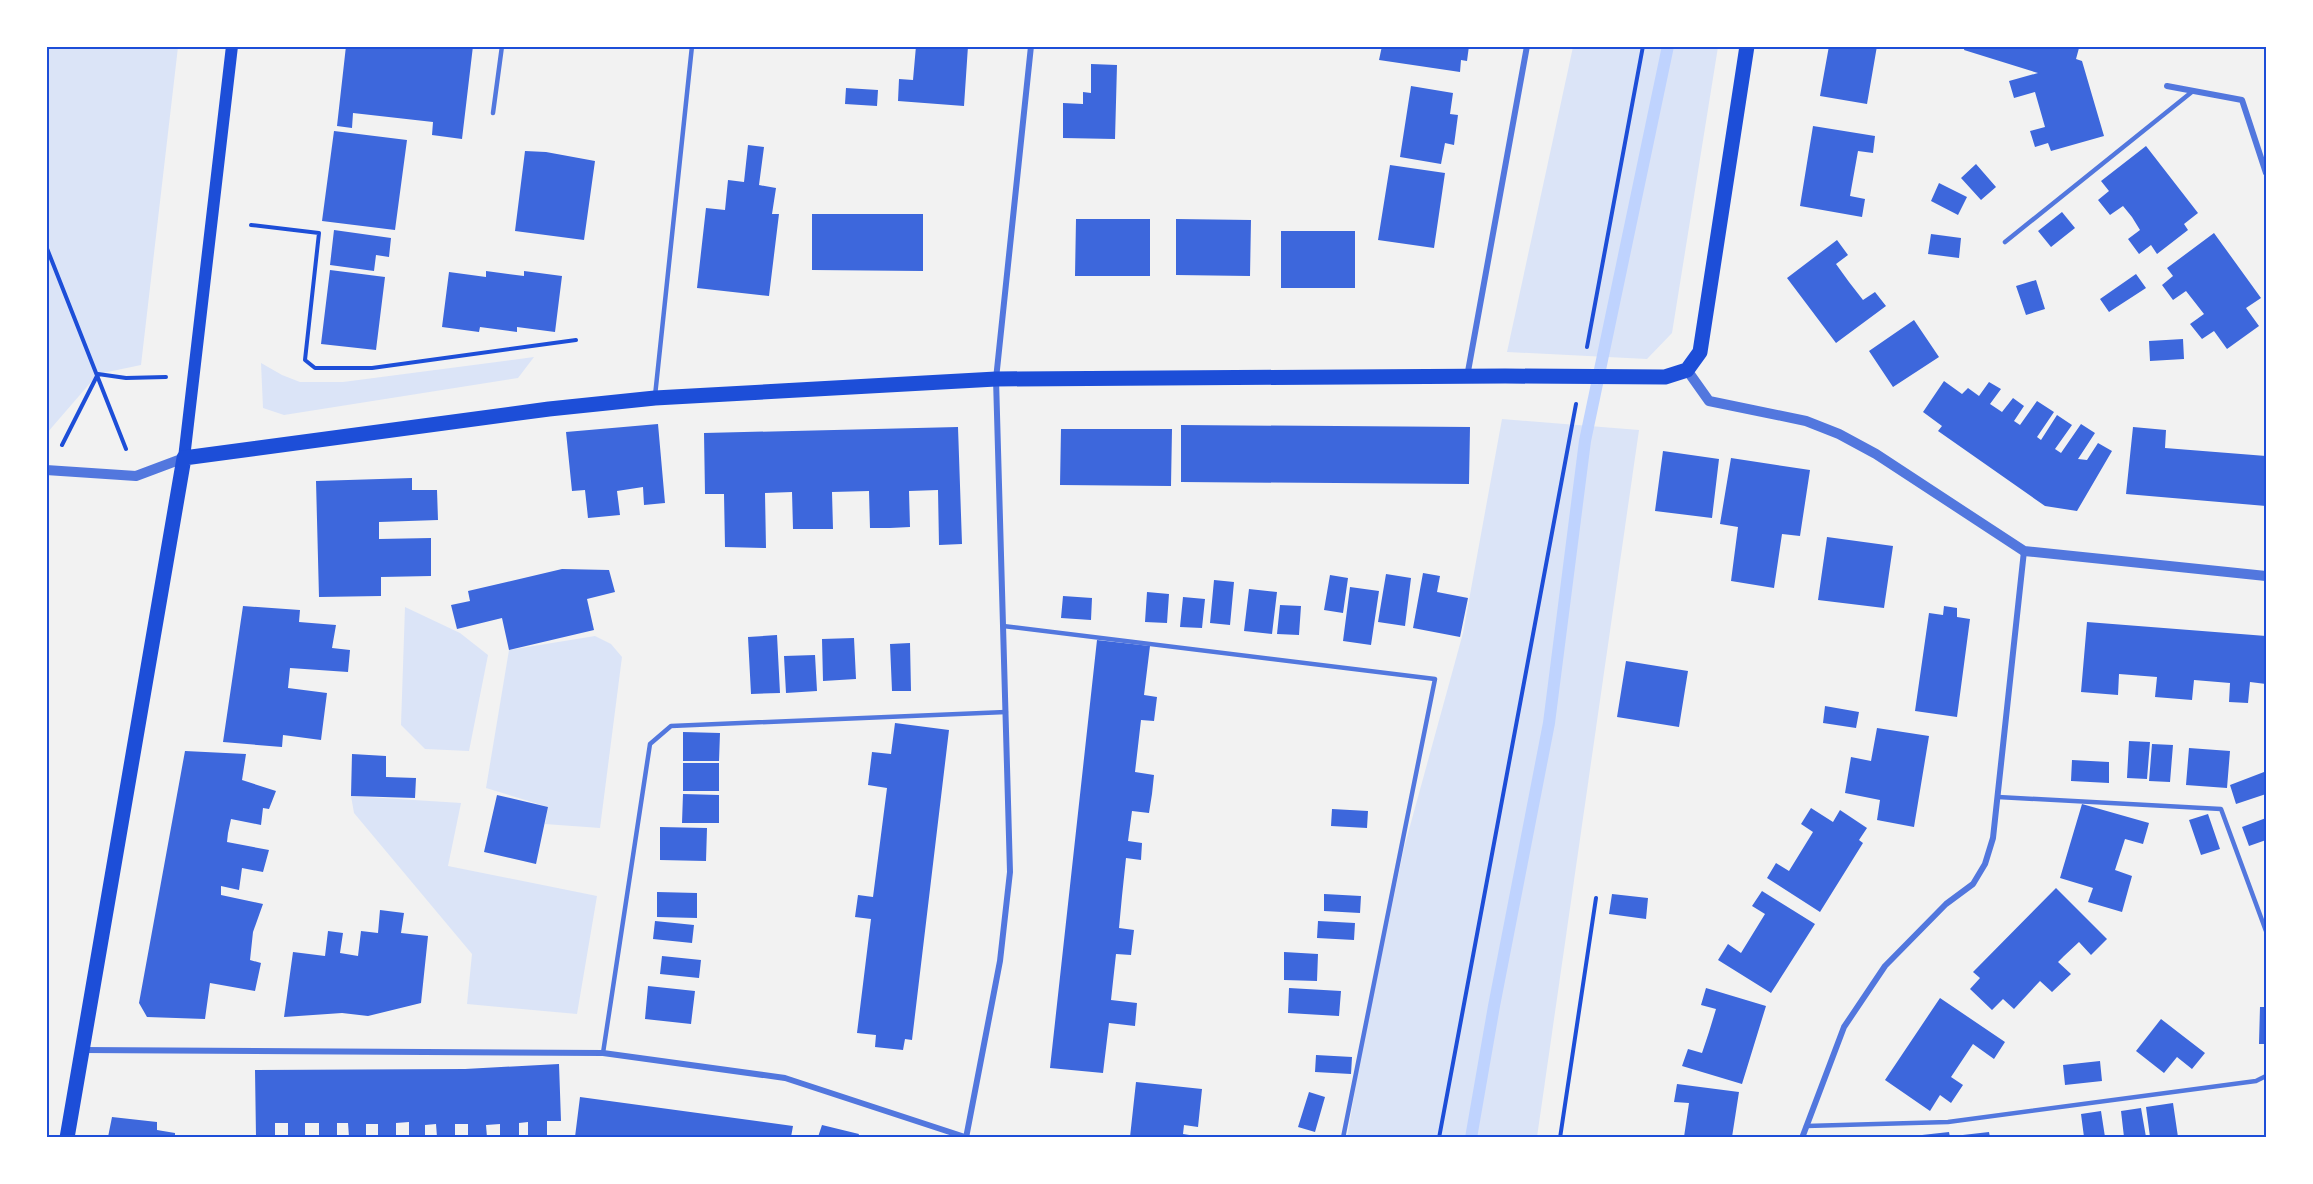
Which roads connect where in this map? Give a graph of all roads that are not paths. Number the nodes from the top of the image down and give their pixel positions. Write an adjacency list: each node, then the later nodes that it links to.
1 (232, 46): 16 (main road)
2 (502, 46): 9 (lane)
3 (692, 46): 15 (lane)
4 (1031, 46): 14 (street)
5 (1527, 46): 13 (street)
6 (1747, 46): 12 (main road)
7 (2167, 86): 8 (street)
8 (2193, 91): 10 (street); 11 (lane)
9 (493, 113)
10 (2266, 173)
11 (2005, 242)
12 (1687, 370): 13 (main road); 18 (street)
13 (1467, 378): 14 (main road)
14 (996, 380): 15 (main road); 20 (street)
15 (655, 398): 16 (main road)
16 (184, 458): 17 (street); 24 (main road)
17 (48, 470)
18 (2024, 551): 19 (street); 22 (street)
19 (2266, 576)
20 (1003, 626): 21 (street); 30 (lane)
21 (1006, 712): 25 (lane); 29 (street)
22 (1998, 796): 23 (lane); 27 (street)
23 (2266, 931)
24 (83, 1050): 25 (street); 28 (main road)
25 (603, 1053): 29 (street)
26 (2266, 1076): 27 (lane)
27 (1806, 1126): 31 (street)
28 (67, 1137)
29 (967, 1137)
30 (1344, 1137)
31 (1802, 1137)

